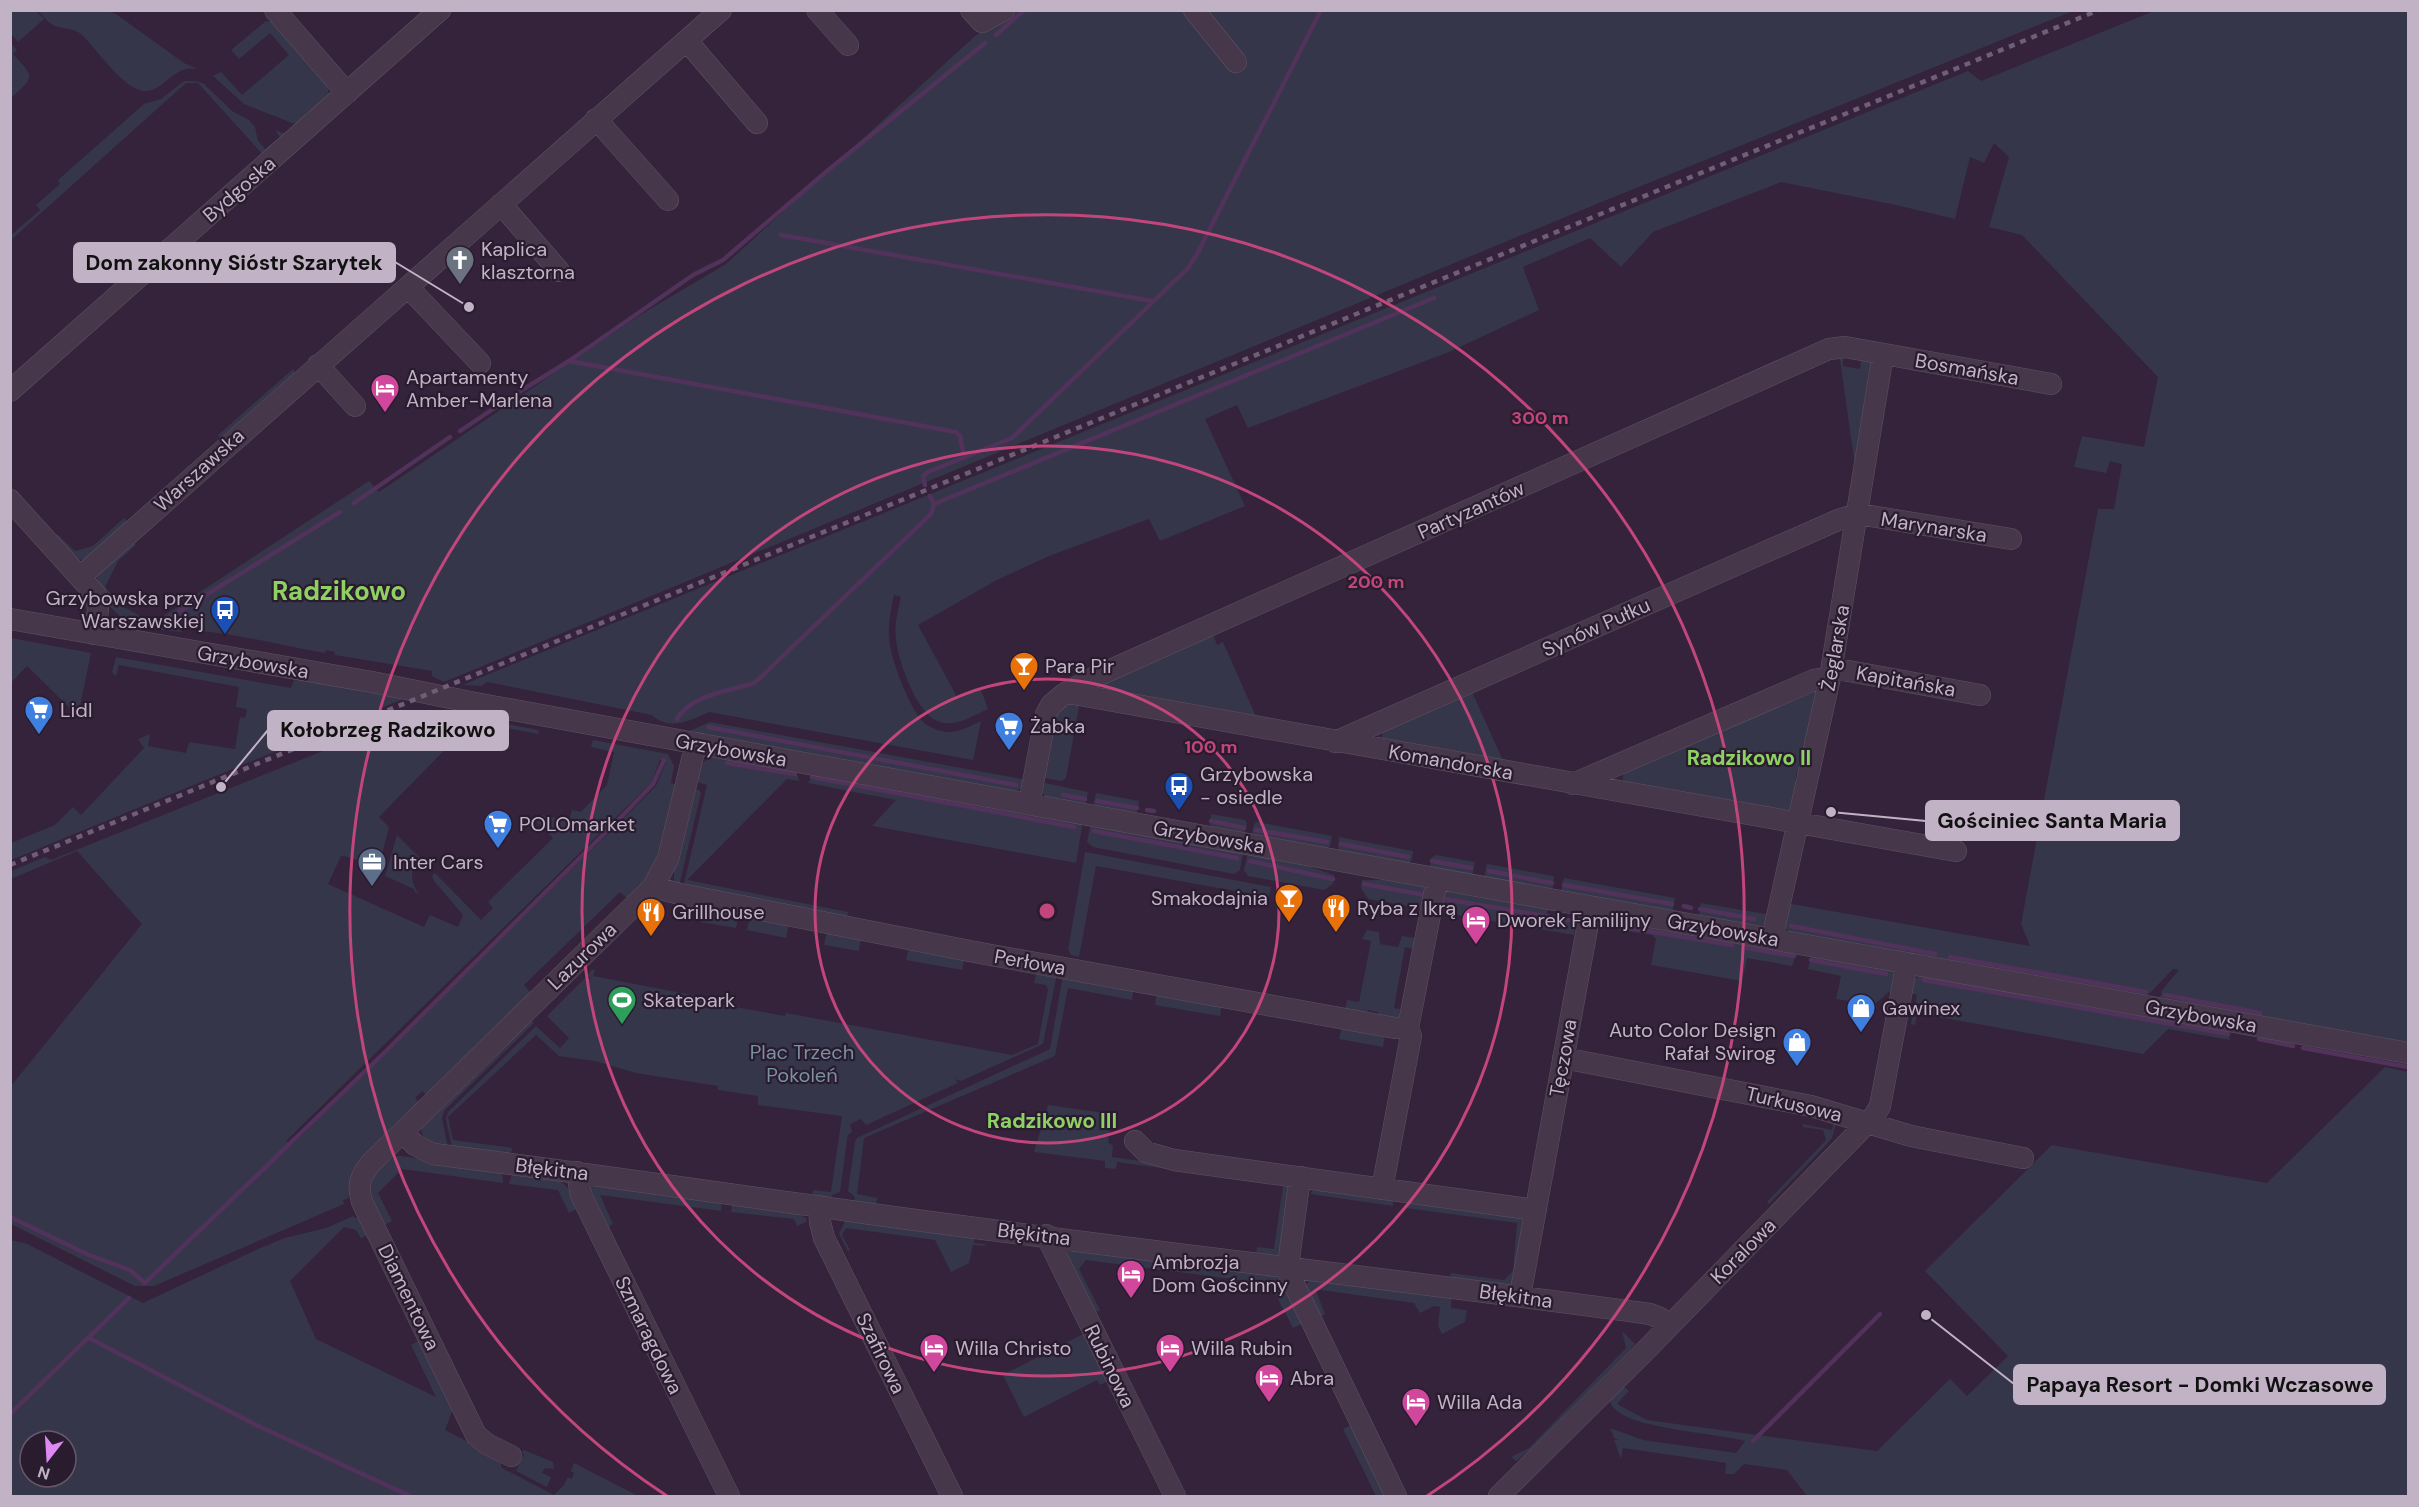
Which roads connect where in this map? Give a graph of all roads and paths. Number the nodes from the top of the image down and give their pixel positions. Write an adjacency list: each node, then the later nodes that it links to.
1 (275, 10): 11 (street)
2 (440, 10): 11 (street, Bydgoska)
3 (721, 10): 8 (street, Warszawska)
4 (817, 10): 9 (street)
5 (1004, 10): 7 (street)
6 (1194, 10): 10 (street)
7 (976, 16)
8 (687, 41): 12 (street, Warszawska); 13 (street)
9 (848, 45)
10 (1236, 62)
11 (346, 93): 22 (street, Bydgoska)
12 (596, 120): 14 (street); 15 (street, Warszawska)
13 (757, 123)
14 (668, 200)
15 (501, 204): 16 (street); 17 (street, Warszawska)
16 (559, 271)
17 (408, 287): 19 (street); 20 (street, Warszawska)
18 (1883, 354): 21 (street, Bosmańska); 25 (street, Żeglarska); 31 (street, Partyzantów)
19 (480, 363)
20 (318, 365): 23 (street); 27 (street, Warszawska)
21 (2051, 384)
22 (10, 392)
23 (355, 406)
24 (10, 500): 27 (street)
25 (1857, 514): 26 (street, Marynarska); 30 (street, Żeglarska); 33 (street, Synów Pułku)
26 (2012, 539)
27 (80, 577): 29 (street)
28 (10, 619): 29 (street, Grzybowska)
29 (94, 634): 34 (street, Grzybowska)
30 (1831, 672): 32 (street, Kapitańska); 35 (street); 37 (street, Żeglarska)
31 (1064, 694): 33 (street, Komandorska); 36 (street)
32 (1980, 695)
33 (1335, 742): 35 (street, Komandorska)
34 (696, 743): 36 (street, Grzybowska); 40 (street, Lazurowa)
35 (1573, 784): 37 (street, Komandorska)
36 (1029, 804): 39 (street, Grzybowska)
37 (1797, 825): 38 (street, Komandorska); 42 (street, Żeglarska)
38 (1956, 851)
39 (1437, 879): 41 (street, Grzybowska); 44 (street)
40 (653, 887): 44 (street, Perłowa); 48 (street, Lazurowa)
41 (1591, 907): 42 (street, Grzybowska); 46 (street, Tęczowa)
42 (1772, 939): 43 (street, Grzybowska)
43 (1907, 963): 45 (street, Grzybowska); 47 (street, Koralowa)
44 (1408, 1028): 53 (street)
45 (2409, 1053)
46 (1563, 1058): 47 (street, Turkusowa); 55 (street, Tęczowa)
47 (1868, 1123): 50 (street, Turkusowa); 59 (street, Koralowa)
48 (404, 1132): 51 (street, Błękitna); 60 (street, Diamentowa)
49 (1135, 1141): 52 (street)
50 (2023, 1158)
51 (577, 1172): 54 (street, Błękitna); 61 (street, Szmaragdowa)
52 (1300, 1177): 53 (street); 57 (street)
53 (1382, 1189): 55 (street)
54 (819, 1206): 56 (street, Błękitna); 62 (street, Szafirowa)
55 (1536, 1209): 58 (street, Tęczowa)
56 (1046, 1235): 57 (street, Błękitna); 63 (street, Rubinowa)
57 (1288, 1266): 58 (street, Błękitna); 64 (street)
58 (1521, 1296): 59 (street, Błękitna)
59 (1669, 1326): 65 (street, Koralowa)
60 (511, 1456)
61 (729, 1497)
62 (952, 1497)
63 (1175, 1497)
64 (1396, 1497)
65 (1499, 1497)

